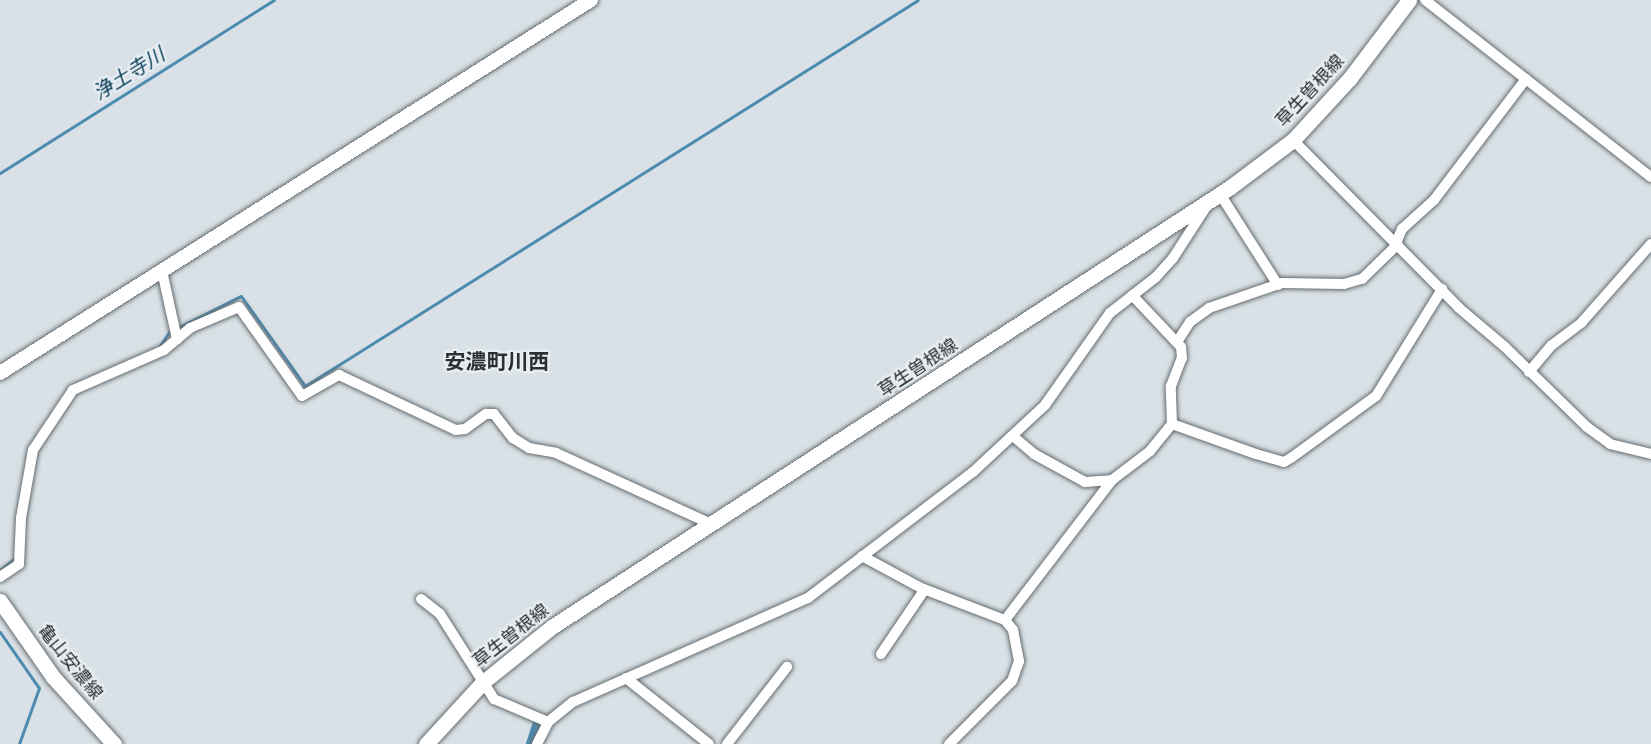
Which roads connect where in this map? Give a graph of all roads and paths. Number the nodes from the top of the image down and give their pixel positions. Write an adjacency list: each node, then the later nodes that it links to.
1 (591, 0): 10 (street)
2 (1409, 0): 5 (main road, 草生曽根線)
3 (1425, 0): 4 (street)
4 (1526, 79): 6 (street); 8 (street)
5 (1293, 140): 7 (main road, 草生曽根線); 8 (street)
6 (1651, 177)
7 (1214, 199): 11 (street); 13 (street); 22 (main road, 草生曽根線)
8 (1397, 243): 11 (street); 12 (street)
9 (1651, 244): 16 (street)
10 (162, 272): 14 (street); 17 (street)
11 (1278, 285): 15 (street)
12 (1442, 289): 16 (street); 18 (street)
13 (1132, 295): 15 (street); 19 (street)
14 (177, 339): 22 (street); 24 (street)
15 (1178, 342): 18 (street)
16 (1529, 372): 20 (street)
17 (0, 374)
18 (1173, 424): 21 (street)
19 (1014, 437): 21 (street); 23 (street)
20 (1651, 454)
21 (1112, 480): 28 (street)
22 (711, 524): 32 (main road, 草生曽根線)
23 (862, 556): 25 (street); 31 (street)
24 (0, 577)
25 (925, 589): 28 (street); 29 (street)
26 (421, 599): 32 (street)
27 (0, 601): 34 (main road, 亀山安濃線)
28 (1005, 620): 39 (street)
29 (881, 654)
30 (788, 667): 38 (street)
31 (626, 678): 33 (street); 37 (street)
32 (483, 682): 33 (street); 35 (main road, 草生曽根線)
33 (548, 722): 36 (street)
34 (114, 744)
35 (426, 744)
36 (537, 744)
37 (709, 744)
38 (727, 744)
39 (949, 744)

